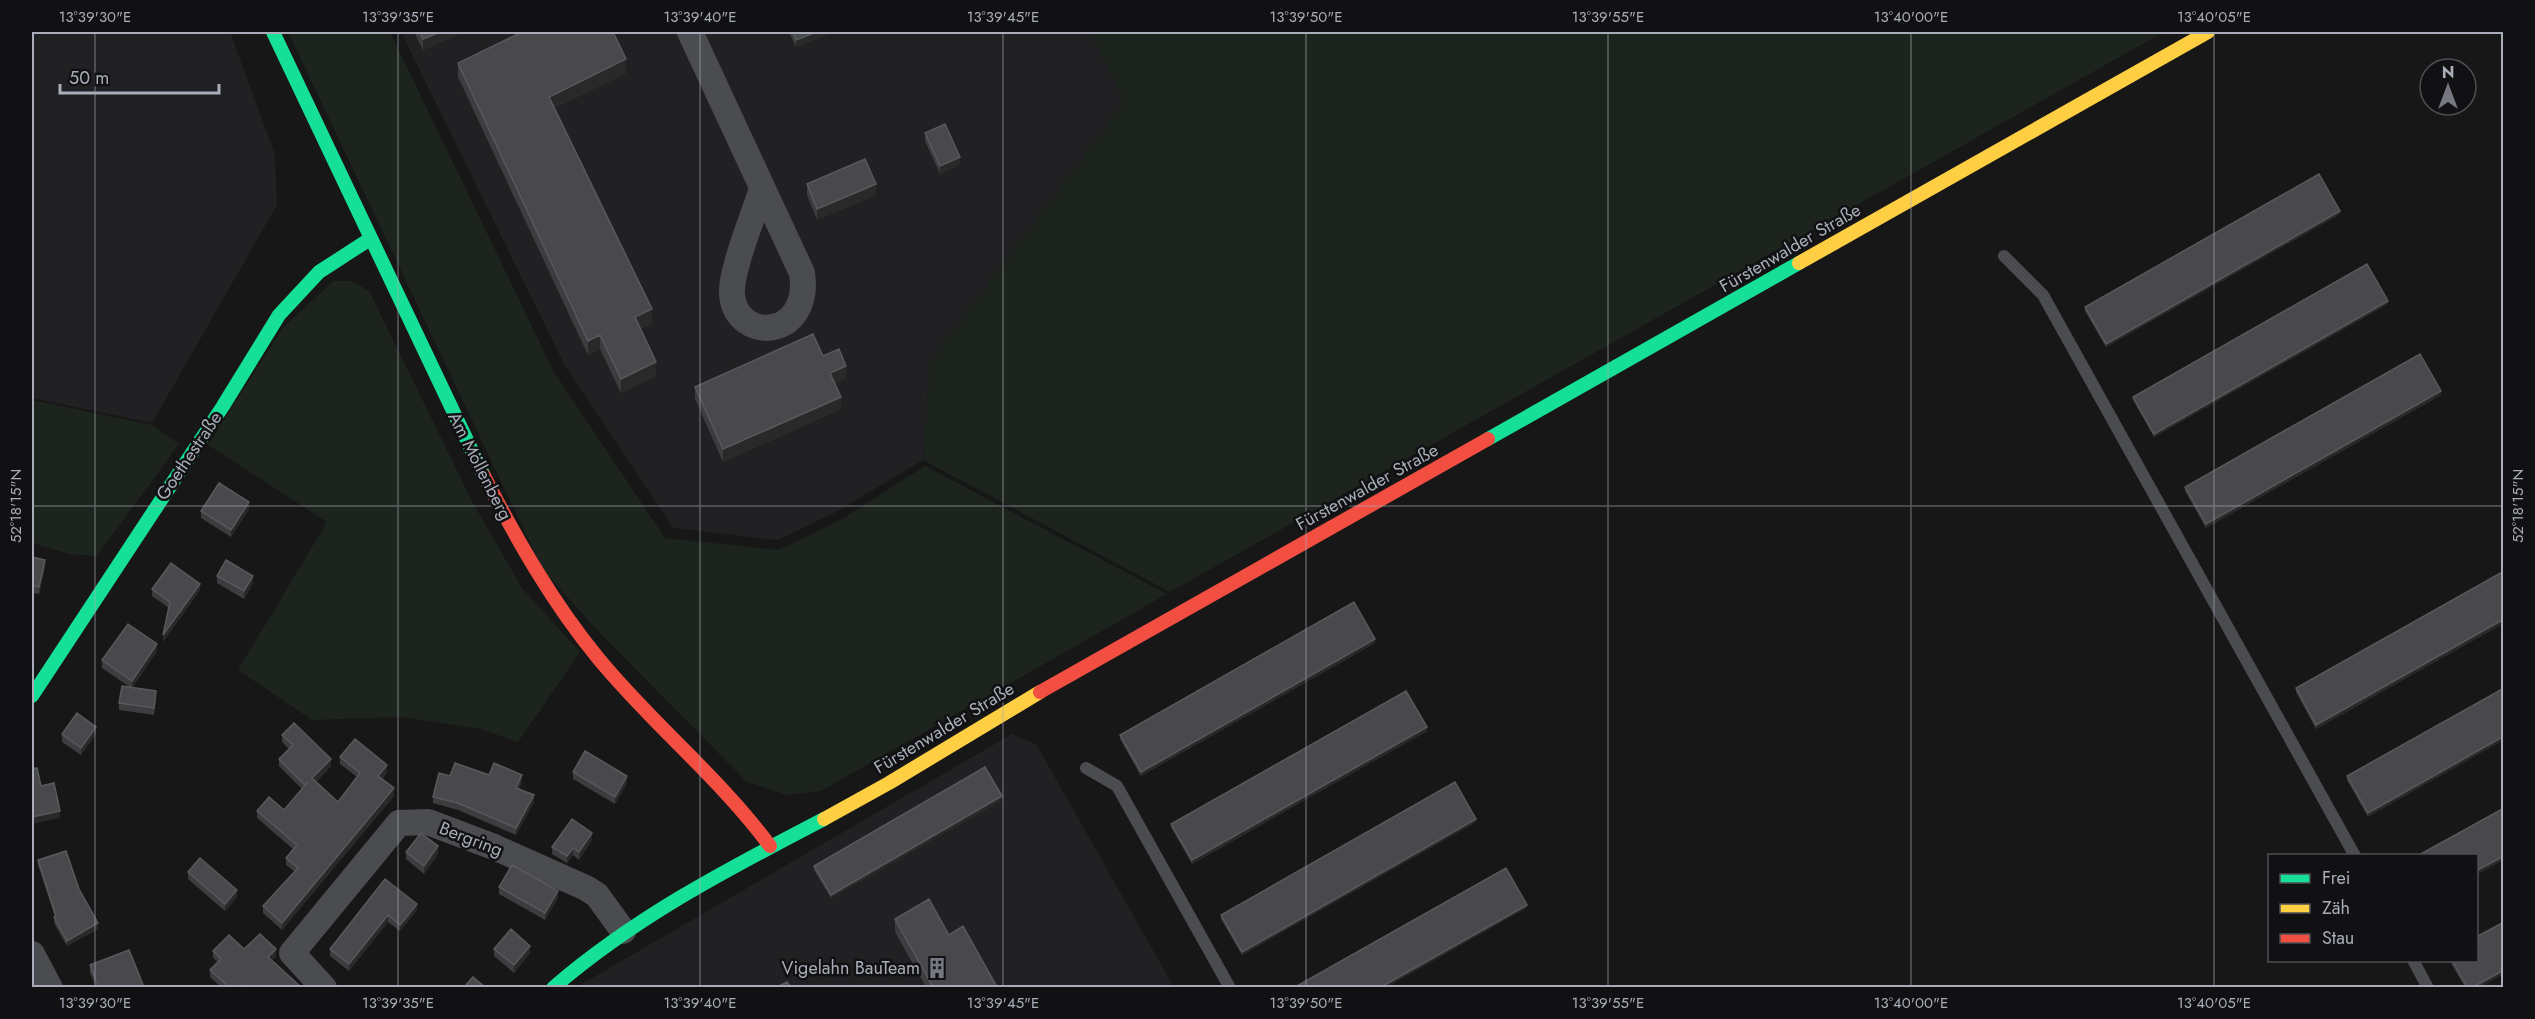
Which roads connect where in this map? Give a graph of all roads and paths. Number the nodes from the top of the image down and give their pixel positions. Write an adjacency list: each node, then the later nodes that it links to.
1 (273, 32): 5 (street, Am Möllenberg)
2 (690, 32): 4 (street)
3 (2208, 32): 9 (street, Fürstenwalder Straße)
4 (762, 189): 4 (street)
5 (370, 239): 7 (street, Goethestraße); 9 (street, Am Möllenberg)
6 (2004, 256): 10 (lane)
7 (32, 696)
8 (1086, 768): 17 (lane)
9 (770, 846): 11 (street, Fürstenwalder Straße)
10 (2354, 854)
11 (623, 931): 15 (street, Bergring); 16 (street, Fürstenwalder Straße)
12 (32, 954): 14 (street)
13 (2414, 962): 18 (lane)
14 (50, 987)
15 (324, 987)
16 (553, 987)
17 (1230, 987)
18 (2428, 987)

